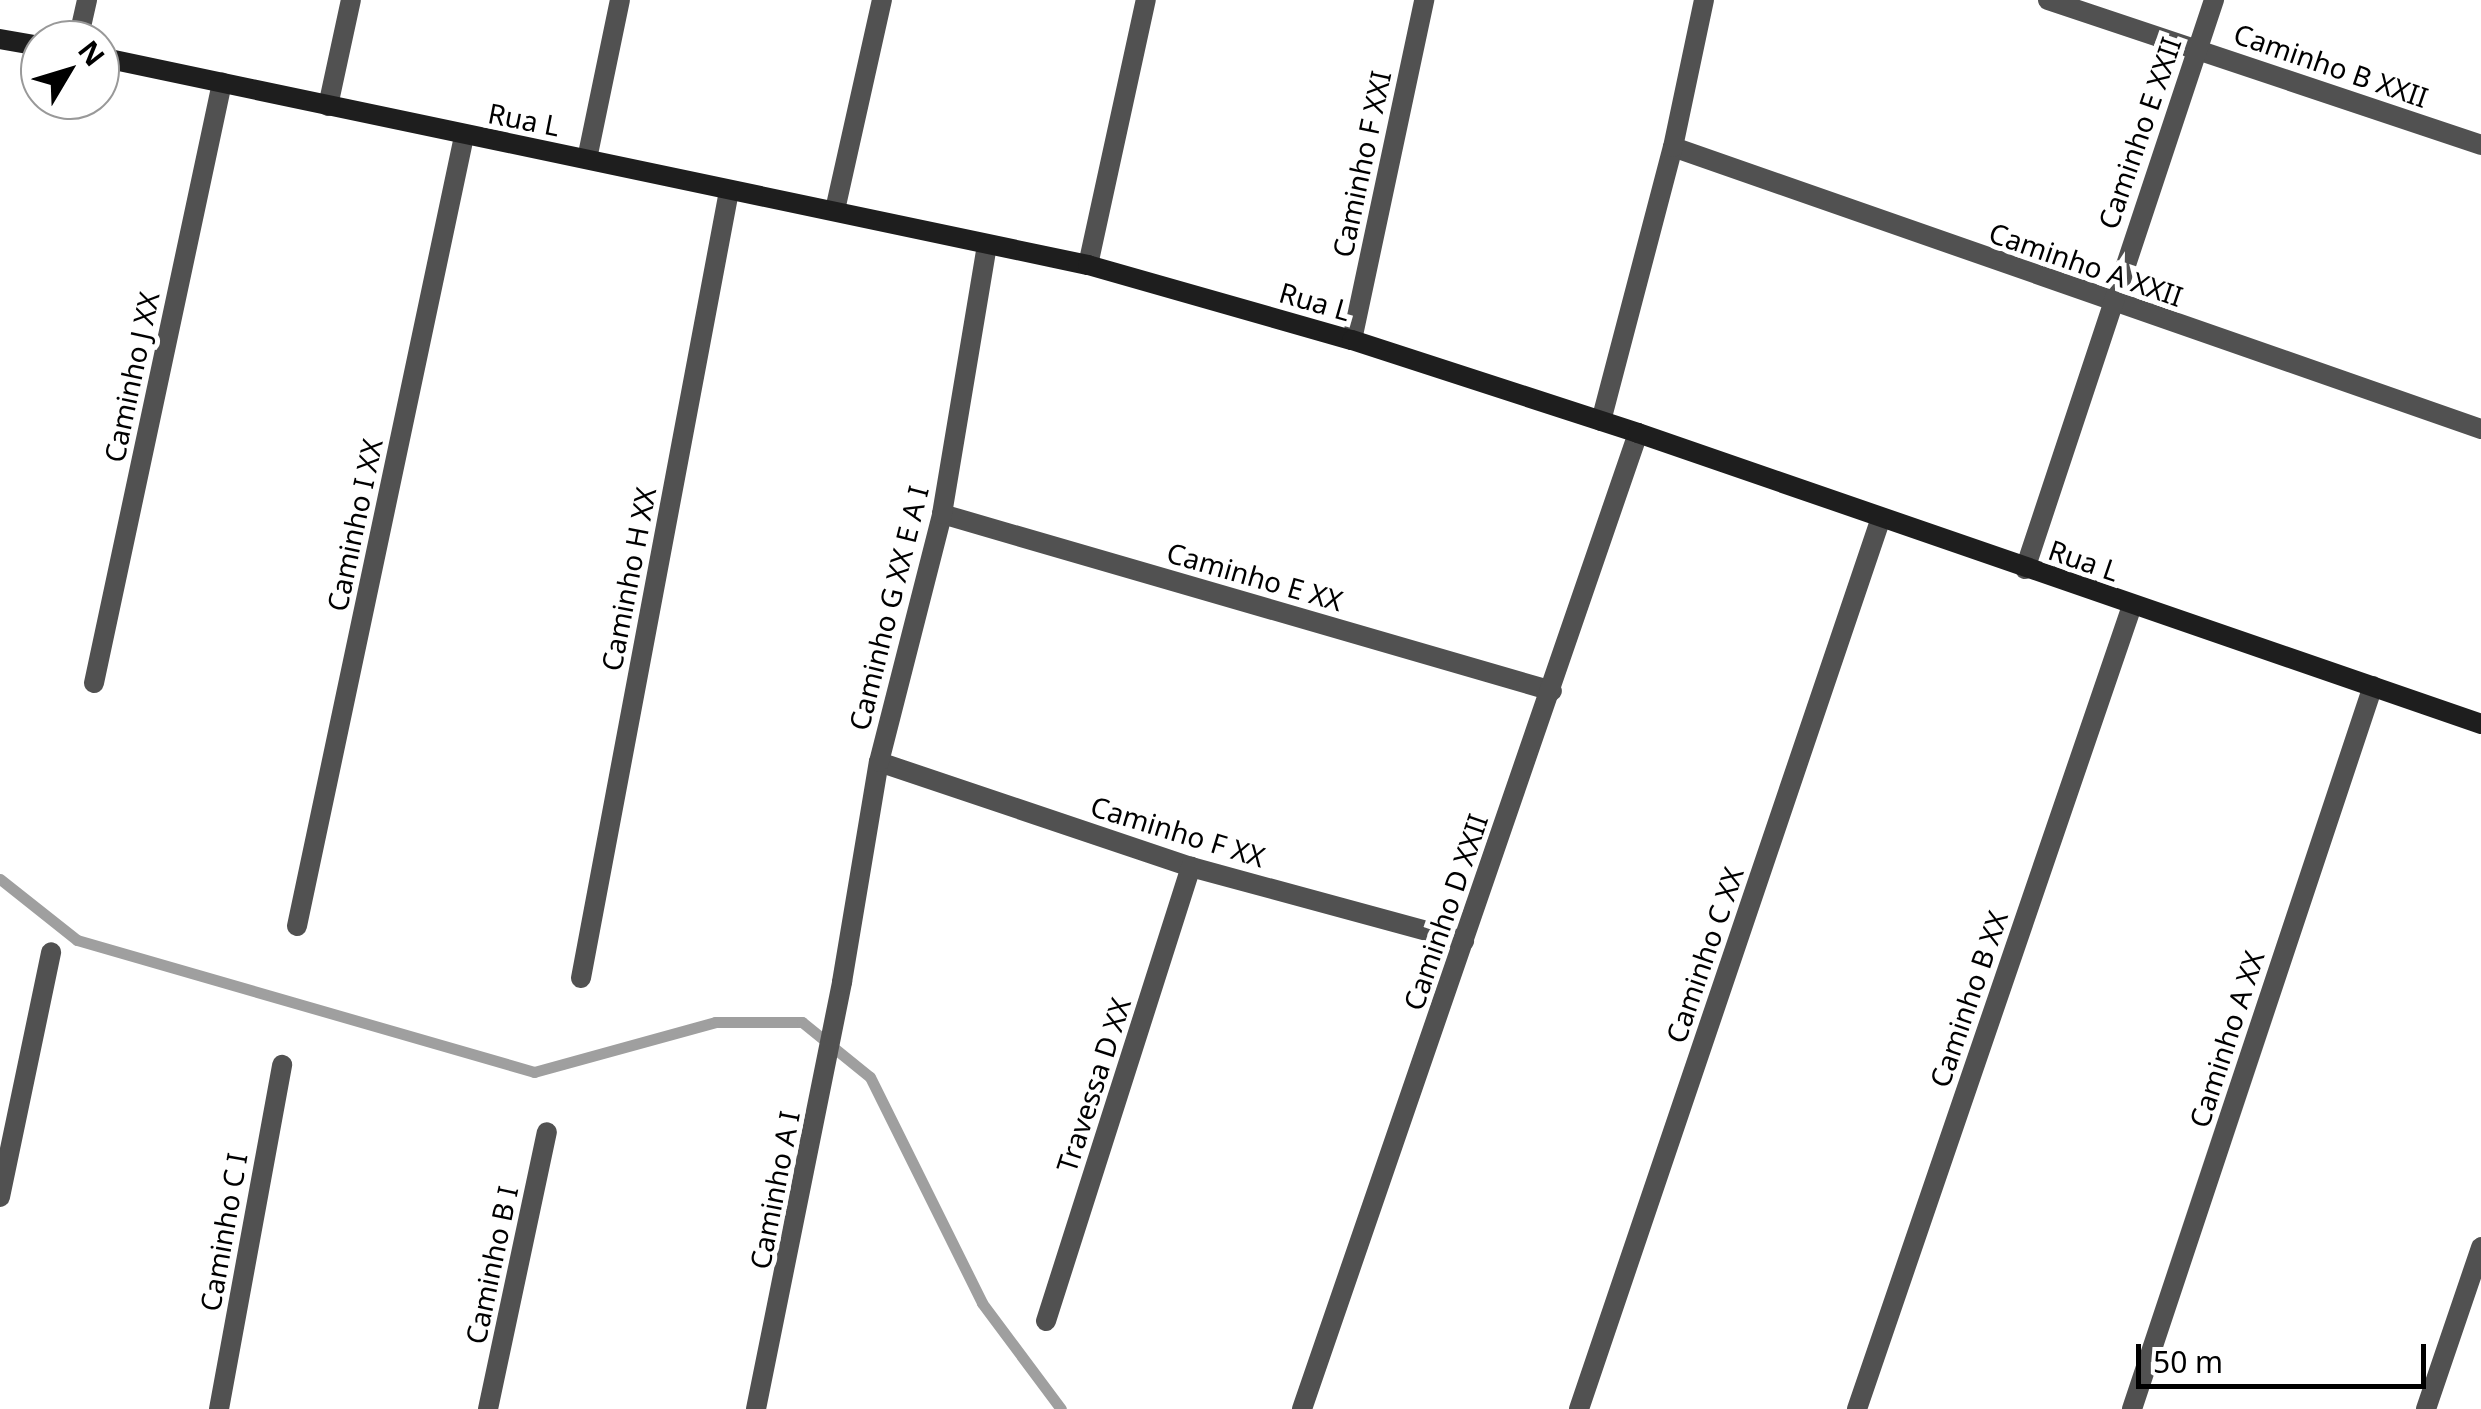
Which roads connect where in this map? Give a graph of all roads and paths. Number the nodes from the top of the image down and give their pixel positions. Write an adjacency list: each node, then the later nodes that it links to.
1 (351, 0): 12 (street)
2 (620, 0): 16 (street)
3 (882, 0): 18 (street)
4 (1146, 0): 20 (street)
5 (1424, 0): 22 (street, Caminho F XXI)
6 (1704, 0): 15 (street)
7 (2048, 0): 9 (street, Caminho B XXII)
8 (2214, 0): 9 (street, Caminho E XXII)
9 (2196, 48): 14 (street, Caminho B XXII); 21 (street, Caminho E XXII)
10 (120, 61): 11 (street, Rua L)
11 (222, 82): 12 (street, Rua L); 30 (street, Caminho J XX)
12 (328, 106): 13 (street, Rua L)
13 (464, 136): 16 (street, Rua L); 36 (street, Caminho I XX)
14 (2481, 145)
15 (1674, 147): 21 (street, Caminho A XXII); 23 (street)
16 (587, 159): 17 (street, Rua L)
17 (729, 191): 18 (street, Rua L); 39 (street, Caminho H XX)
18 (835, 210): 19 (street, Rua L)
19 (987, 246): 20 (street, Rua L); 26 (street, Caminho G XX E A I)
20 (1088, 265): 22 (street, Rua L)
21 (2111, 303): 24 (street, Caminho A XXII); 28 (street, Caminho E XXII)
22 (1352, 340): 23 (street, Rua L)
23 (1602, 421): 25 (street, Rua L)
24 (2481, 429)
25 (1638, 433): 27 (street, Rua L); 32 (street, Caminho D XXII)
26 (942, 514): 32 (street, Caminho E XX); 34 (street, Caminho G XX E A I)
27 (1881, 518): 28 (street, Rua L); 50 (street, Caminho C XX)
28 (2025, 569): 29 (street, Rua L)
29 (2132, 606): 31 (street, Rua L); 51 (street, Caminho B XX)
30 (94, 684)
31 (2374, 686): 33 (street, Rua L); 52 (street, Caminho A XX)
32 (1552, 691): 37 (street, Caminho D XXII)
33 (2481, 724)
34 (879, 762): 35 (street, Caminho F XX); 40 (street, Caminho G XX E A I)
35 (1191, 867): 37 (street, Caminho F XX); 45 (street, Travessa D XX)
36 (298, 926)
37 (1464, 941): 49 (street, Caminho D XXII)
38 (51, 952): 43 (street)
39 (581, 978)
40 (842, 982): 48 (street, Caminho A I)
41 (282, 1065): 46 (street, Caminho C I)
42 (548, 1132): 47 (street, Caminho B I)
43 (0, 1197)
44 (2481, 1247): 53 (street)
45 (1046, 1320)
46 (219, 1409)
47 (488, 1409)
48 (756, 1409)
49 (1302, 1409)
50 (1579, 1409)
51 (1857, 1409)
52 (2132, 1409)
53 (2426, 1409)

